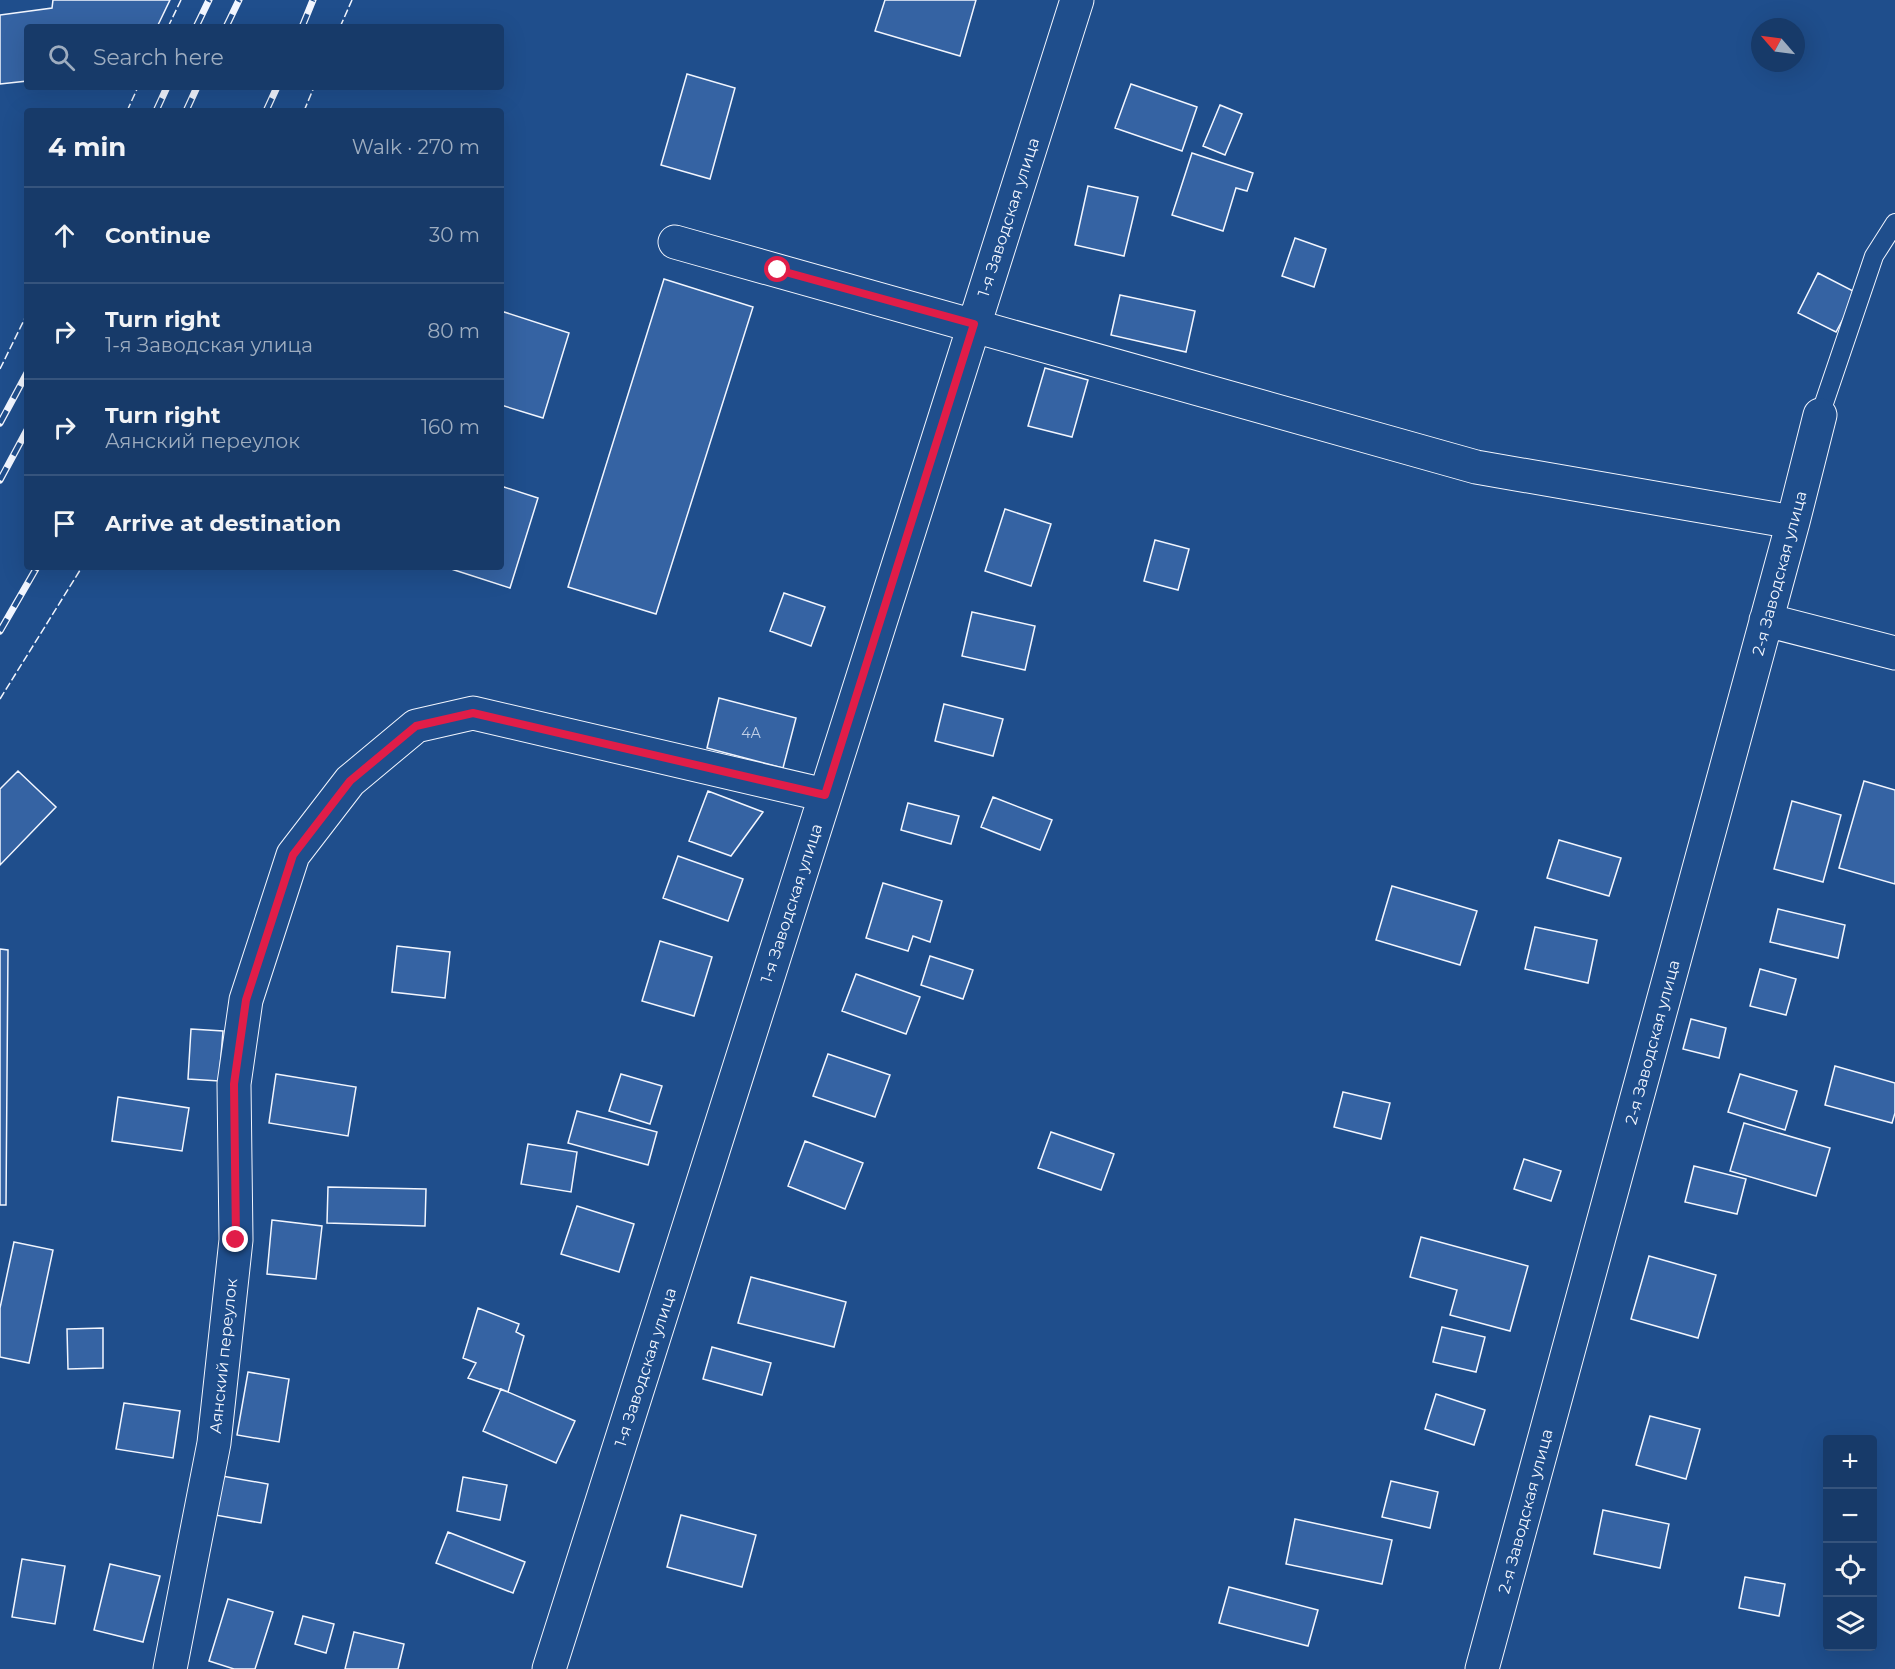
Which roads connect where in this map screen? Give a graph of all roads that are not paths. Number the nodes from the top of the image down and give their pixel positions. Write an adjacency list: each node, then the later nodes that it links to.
1 (1077, 0): 4 (street, 1-я Заводская улица)
2 (1895, 223): 5 (lane)
3 (675, 242): 4 (street)
4 (974, 324): 6 (street); 9 (street, 1-я Заводская улица)
5 (1820, 415): 6 (street, 2-я Заводская улица)
6 (1793, 522): 7 (street, 2-я Заводская улица)
7 (1767, 620): 8 (street); 12 (street, 2-я Заводская улица)
8 (1895, 653)
9 (825, 795): 10 (street, Аянский переулок); 11 (street, 1-я Заводская улица)
10 (170, 1669)
11 (549, 1669)
12 (1482, 1669)

